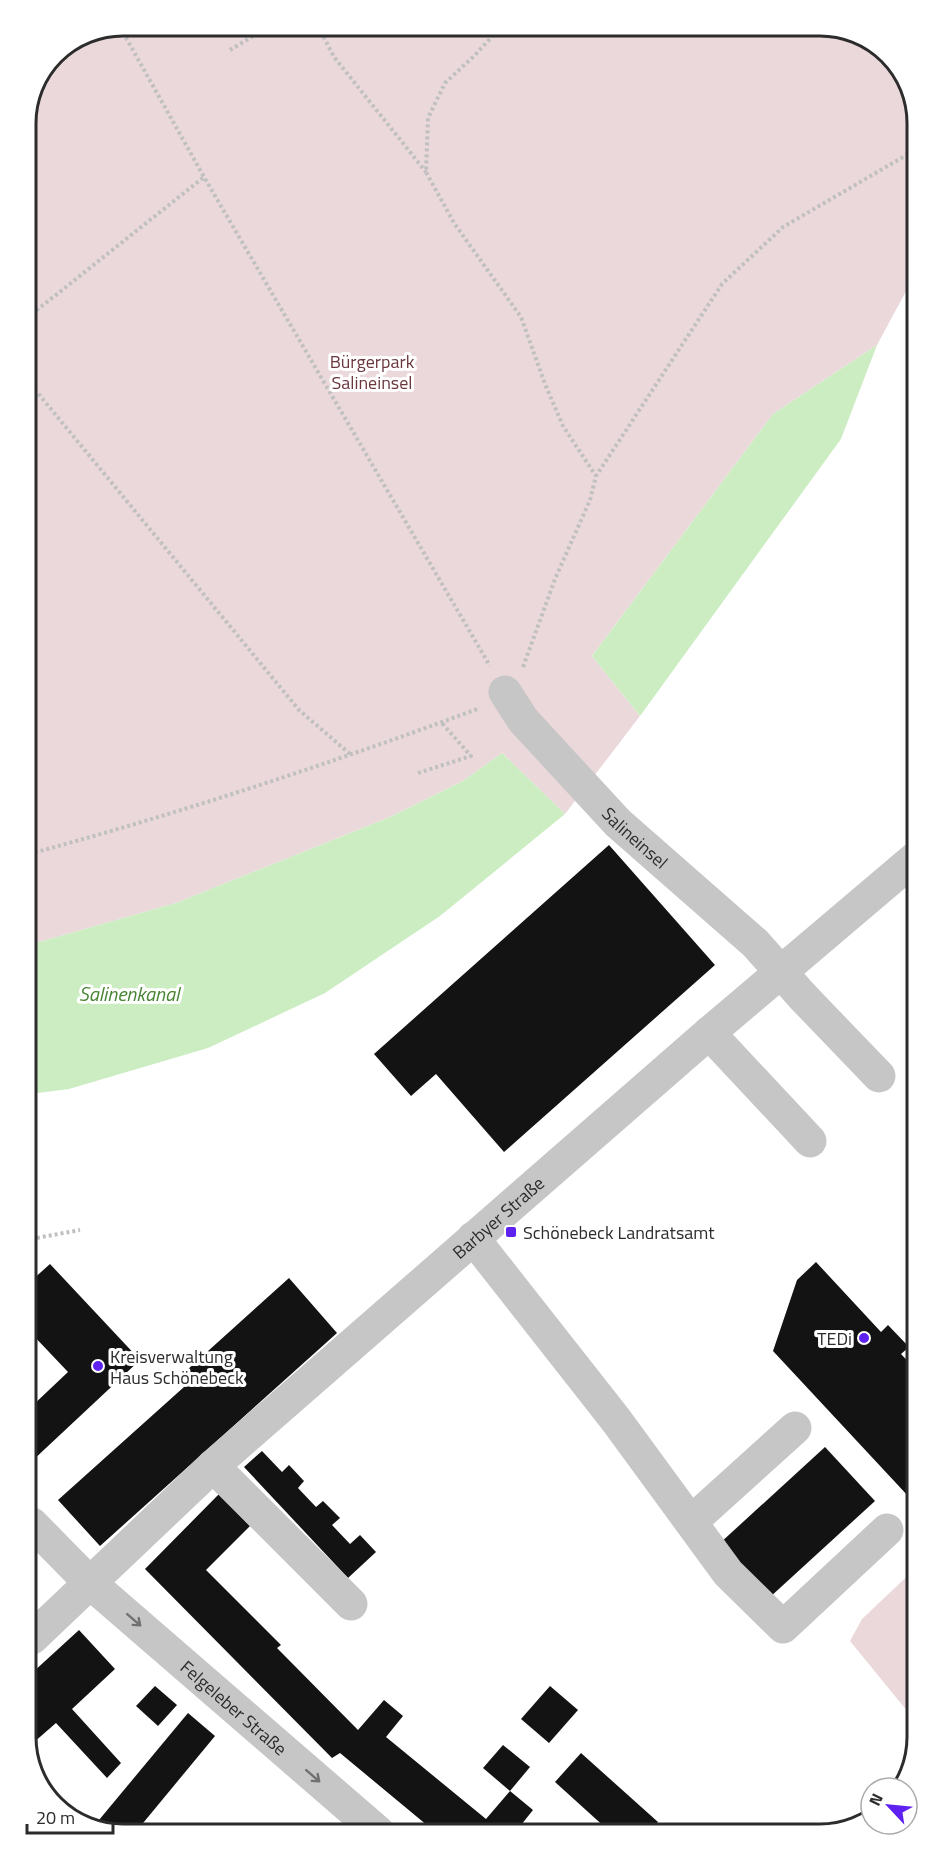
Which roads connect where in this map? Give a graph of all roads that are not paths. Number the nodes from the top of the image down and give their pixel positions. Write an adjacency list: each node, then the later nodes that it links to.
1 (506, 692): 3 (street, Salineinsel)
2 (907, 865): 3 (street, Barbyer Straße)
3 (780, 972): 4 (street, Barbyer Straße); 5 (street, Salineinsel)
4 (709, 1033): 6 (street); 7 (street, Barbyer Straße)
5 (879, 1076)
6 (810, 1141)
7 (473, 1238): 9 (street, Barbyer Straße); 10 (street)
8 (795, 1428): 10 (street)
9 (213, 1466): 13 (street, Barbyer Straße); 14 (street)
10 (691, 1522): 12 (street)
11 (36, 1528): 13 (street, Felgeleber Straße)
12 (887, 1530)
13 (89, 1582): 15 (street, Barbyer Straße); 16 (street, Felgeleber Straße, one-way to 16)
14 (351, 1604)
15 (36, 1634)
16 (369, 1824)

